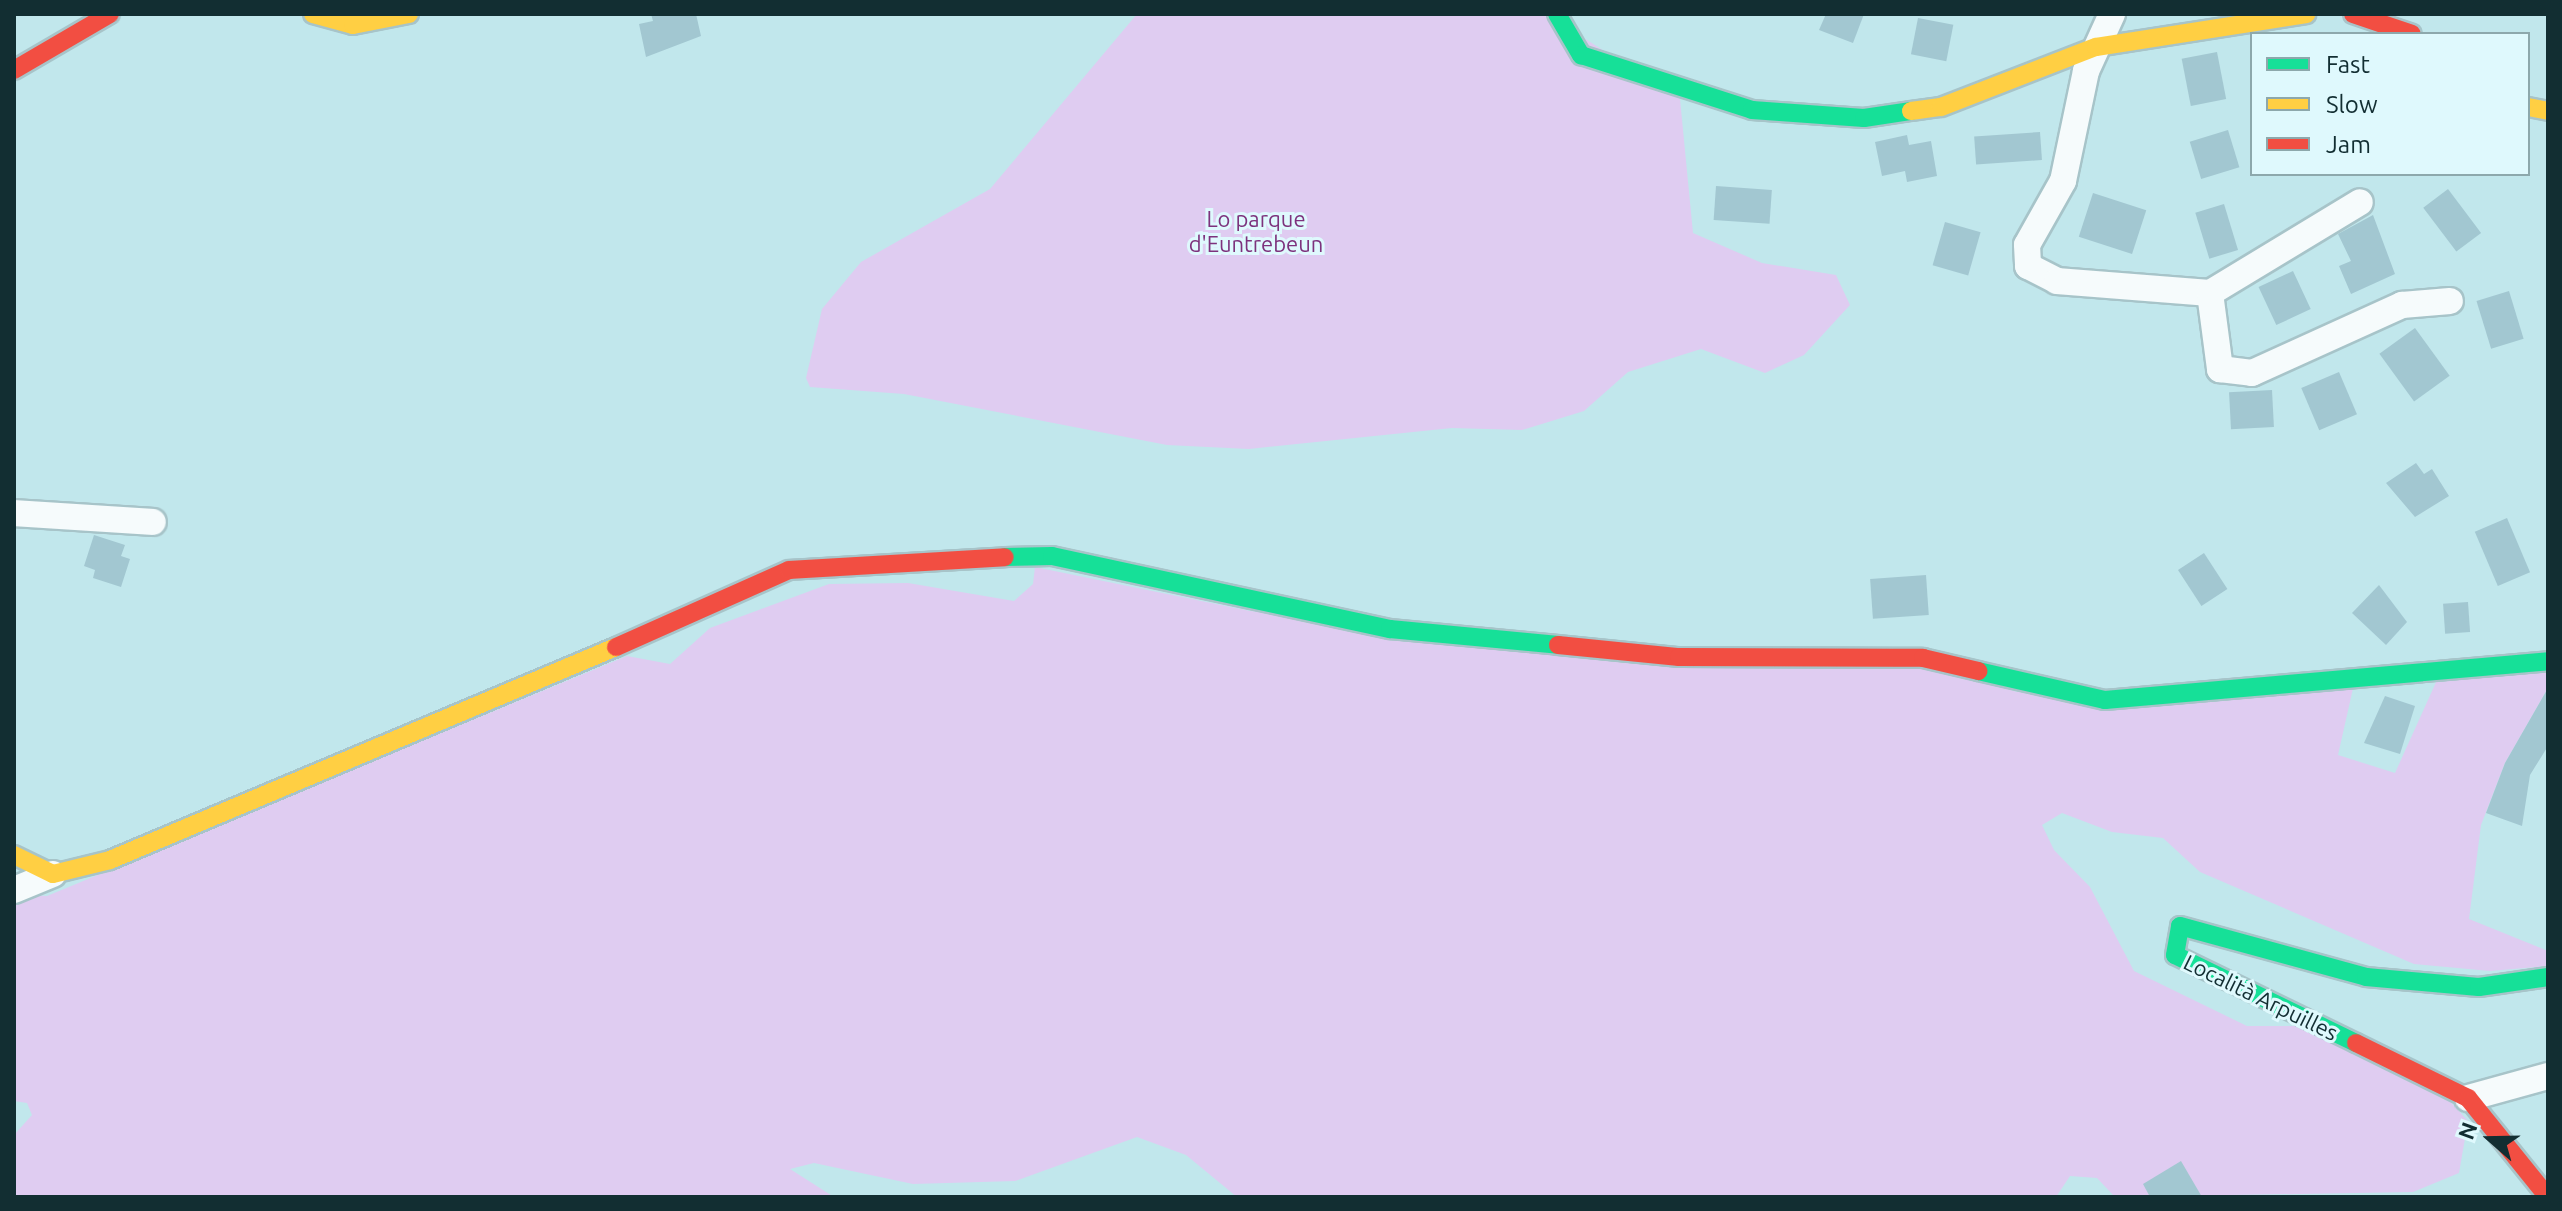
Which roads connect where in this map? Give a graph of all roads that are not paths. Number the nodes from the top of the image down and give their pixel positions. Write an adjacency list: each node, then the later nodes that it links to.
1 (110, 14): 10 (main road)
2 (313, 14): 3 (main road)
3 (409, 14)
4 (1557, 14): 9 (main road)
5 (2112, 14): 9 (street)
6 (2306, 14): 9 (main road)
7 (2353, 14): 8 (main road)
8 (2407, 25)
9 (2096, 47): 12 (street)
10 (14, 70)
11 (2360, 202): 12 (street)
12 (2210, 293): 13 (street)
13 (2450, 301)
14 (14, 513): 15 (street)
15 (153, 522)
16 (2548, 661): 18 (main road)
17 (14, 855): 18 (main road)
18 (53, 874): 19 (street)
19 (14, 890)
20 (2548, 977): 22 (main road, Località Arpuilles)
21 (2548, 1076): 22 (street)
22 (2468, 1098): 24 (main road, Località Arpuilles)
23 (2548, 1159): 24 (street)
24 (2521, 1164): 25 (main road, Località Arpuilles)
25 (2548, 1197)

